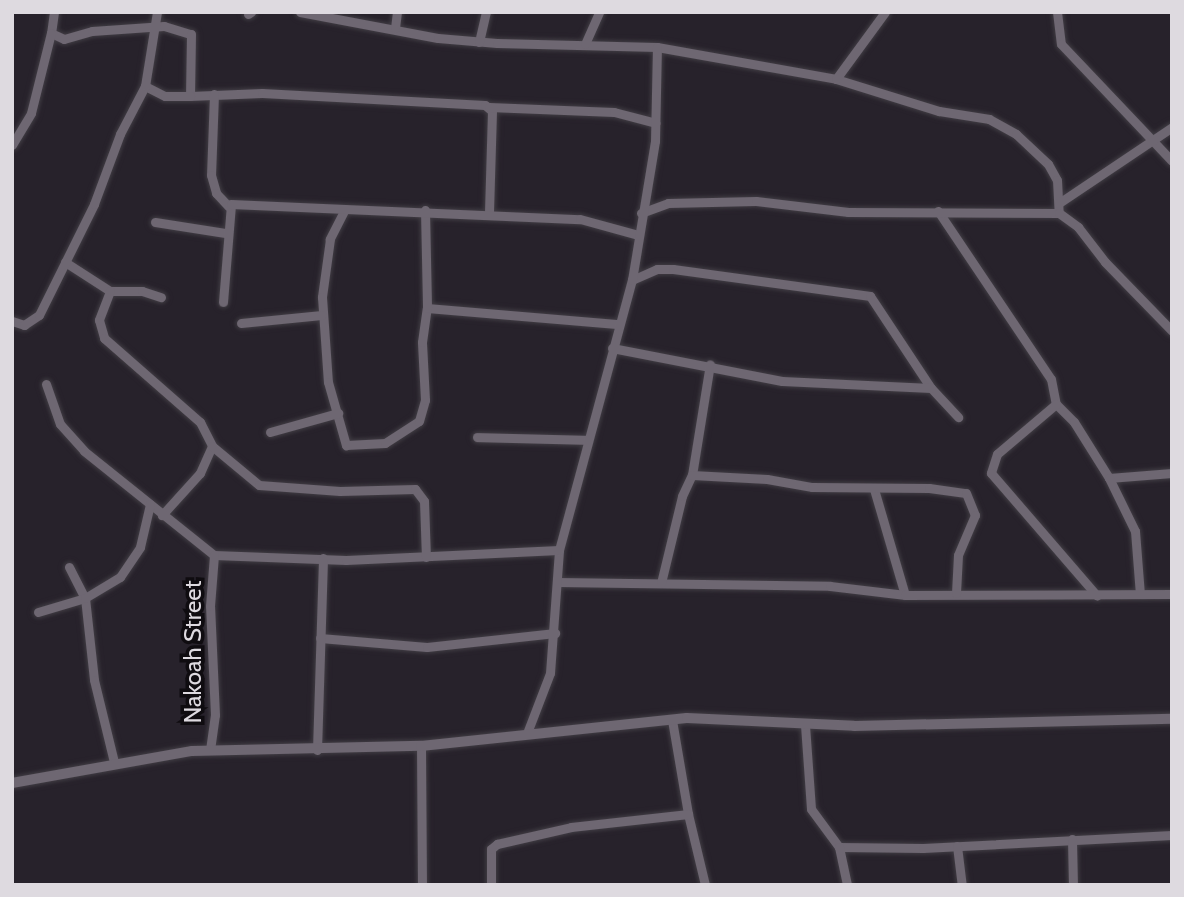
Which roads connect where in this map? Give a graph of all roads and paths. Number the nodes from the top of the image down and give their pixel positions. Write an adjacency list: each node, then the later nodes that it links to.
1 (54, 12): 11 (street)
2 (157, 12): 9 (street)
3 (300, 12): 10 (street)
4 (397, 12): 10 (street)
5 (486, 12): 12 (street)
6 (599, 12): 13 (street)
7 (885, 12): 15 (street)
8 (1057, 12): 22 (street)
9 (156, 27): 11 (street); 16 (street); 18 (street)
10 (395, 28): 12 (street)
11 (51, 33): 23 (street)
12 (480, 42): 13 (street)
13 (585, 44): 14 (street)
14 (657, 47): 15 (street); 20 (street)
15 (836, 79): 25 (street)
16 (145, 86): 18 (street); 36 (street)
17 (214, 94): 18 (street); 19 (street); 26 (street)
18 (190, 96)
19 (489, 107): 20 (street); 32 (street)
20 (656, 123): 30 (street)
21 (1172, 127): 22 (street)
22 (1153, 142): 24 (street); 25 (street)
23 (12, 145)
24 (1172, 161)
25 (1059, 203): 31 (street)
26 (228, 206): 27 (street); 34 (street)
27 (345, 209): 28 (street); 42 (street)
28 (425, 211): 32 (street); 41 (street)
29 (938, 211): 30 (street); 31 (street); 51 (street)
30 (641, 213): 35 (street)
31 (1059, 213): 46 (street)
32 (489, 214): 35 (street)
33 (155, 222): 34 (street)
34 (225, 233): 40 (street)
35 (638, 235): 37 (street)
36 (65, 262): 38 (street); 43 (street)
37 (632, 280): 45 (street); 50 (street)
38 (110, 291): 39 (street); 57 (street)
39 (161, 297)
40 (223, 302)
41 (427, 308): 45 (street); 52 (street)
42 (322, 315): 44 (street); 52 (street)
43 (12, 321)
44 (241, 323)
45 (619, 324): 47 (street)
46 (1172, 331)
47 (612, 348): 48 (street); 56 (street)
48 (710, 364): 50 (street); 59 (street)
49 (46, 384): 62 (street)
50 (931, 388): 53 (street)
51 (1056, 404): 60 (street); 75 (street)
52 (338, 413): 54 (street)
53 (958, 418)
54 (270, 432)
55 (477, 437): 56 (street)
56 (587, 440): 64 (street)
57 (212, 446): 63 (street); 66 (street)
58 (1172, 473): 60 (street)
59 (692, 475): 61 (street); 70 (street)
60 (1110, 478): 72 (street)
61 (874, 489): 71 (street); 74 (street)
62 (150, 504): 63 (street); 76 (street)
63 (162, 515): 65 (street)
64 (559, 550): 66 (street); 69 (street)
65 (214, 555): 67 (street); 85 (street, Nakoah Street)
66 (426, 557): 67 (street)
67 (323, 558): 79 (street)
68 (69, 567): 76 (street)
69 (557, 582): 70 (street); 78 (street)
70 (661, 583): 74 (street)
71 (956, 593): 74 (street); 75 (street)
72 (1140, 594): 73 (street); 75 (street)
73 (1172, 594)
74 (905, 595)
75 (1097, 596)
76 (85, 598): 77 (street); 87 (street)
77 (38, 612)
78 (555, 633): 79 (street); 83 (street)
79 (320, 638): 86 (street)
80 (1172, 719): 82 (street)
81 (672, 720): 82 (street); 83 (street); 89 (street)
82 (805, 725): 93 (street)
83 (527, 733): 84 (street)
84 (421, 746): 86 (street); 94 (street)
85 (210, 750): 86 (street); 87 (street)
86 (317, 750)
87 (114, 762): 88 (street)
88 (12, 783)
89 (688, 814): 95 (street); 96 (street)
90 (1172, 835): 91 (street)
91 (1072, 839): 92 (street); 99 (street)
92 (957, 846): 93 (street); 98 (street)
93 (839, 847): 97 (street)
94 (422, 885)
95 (491, 885)
96 (705, 885)
97 (847, 885)
98 (962, 885)
99 (1073, 885)

